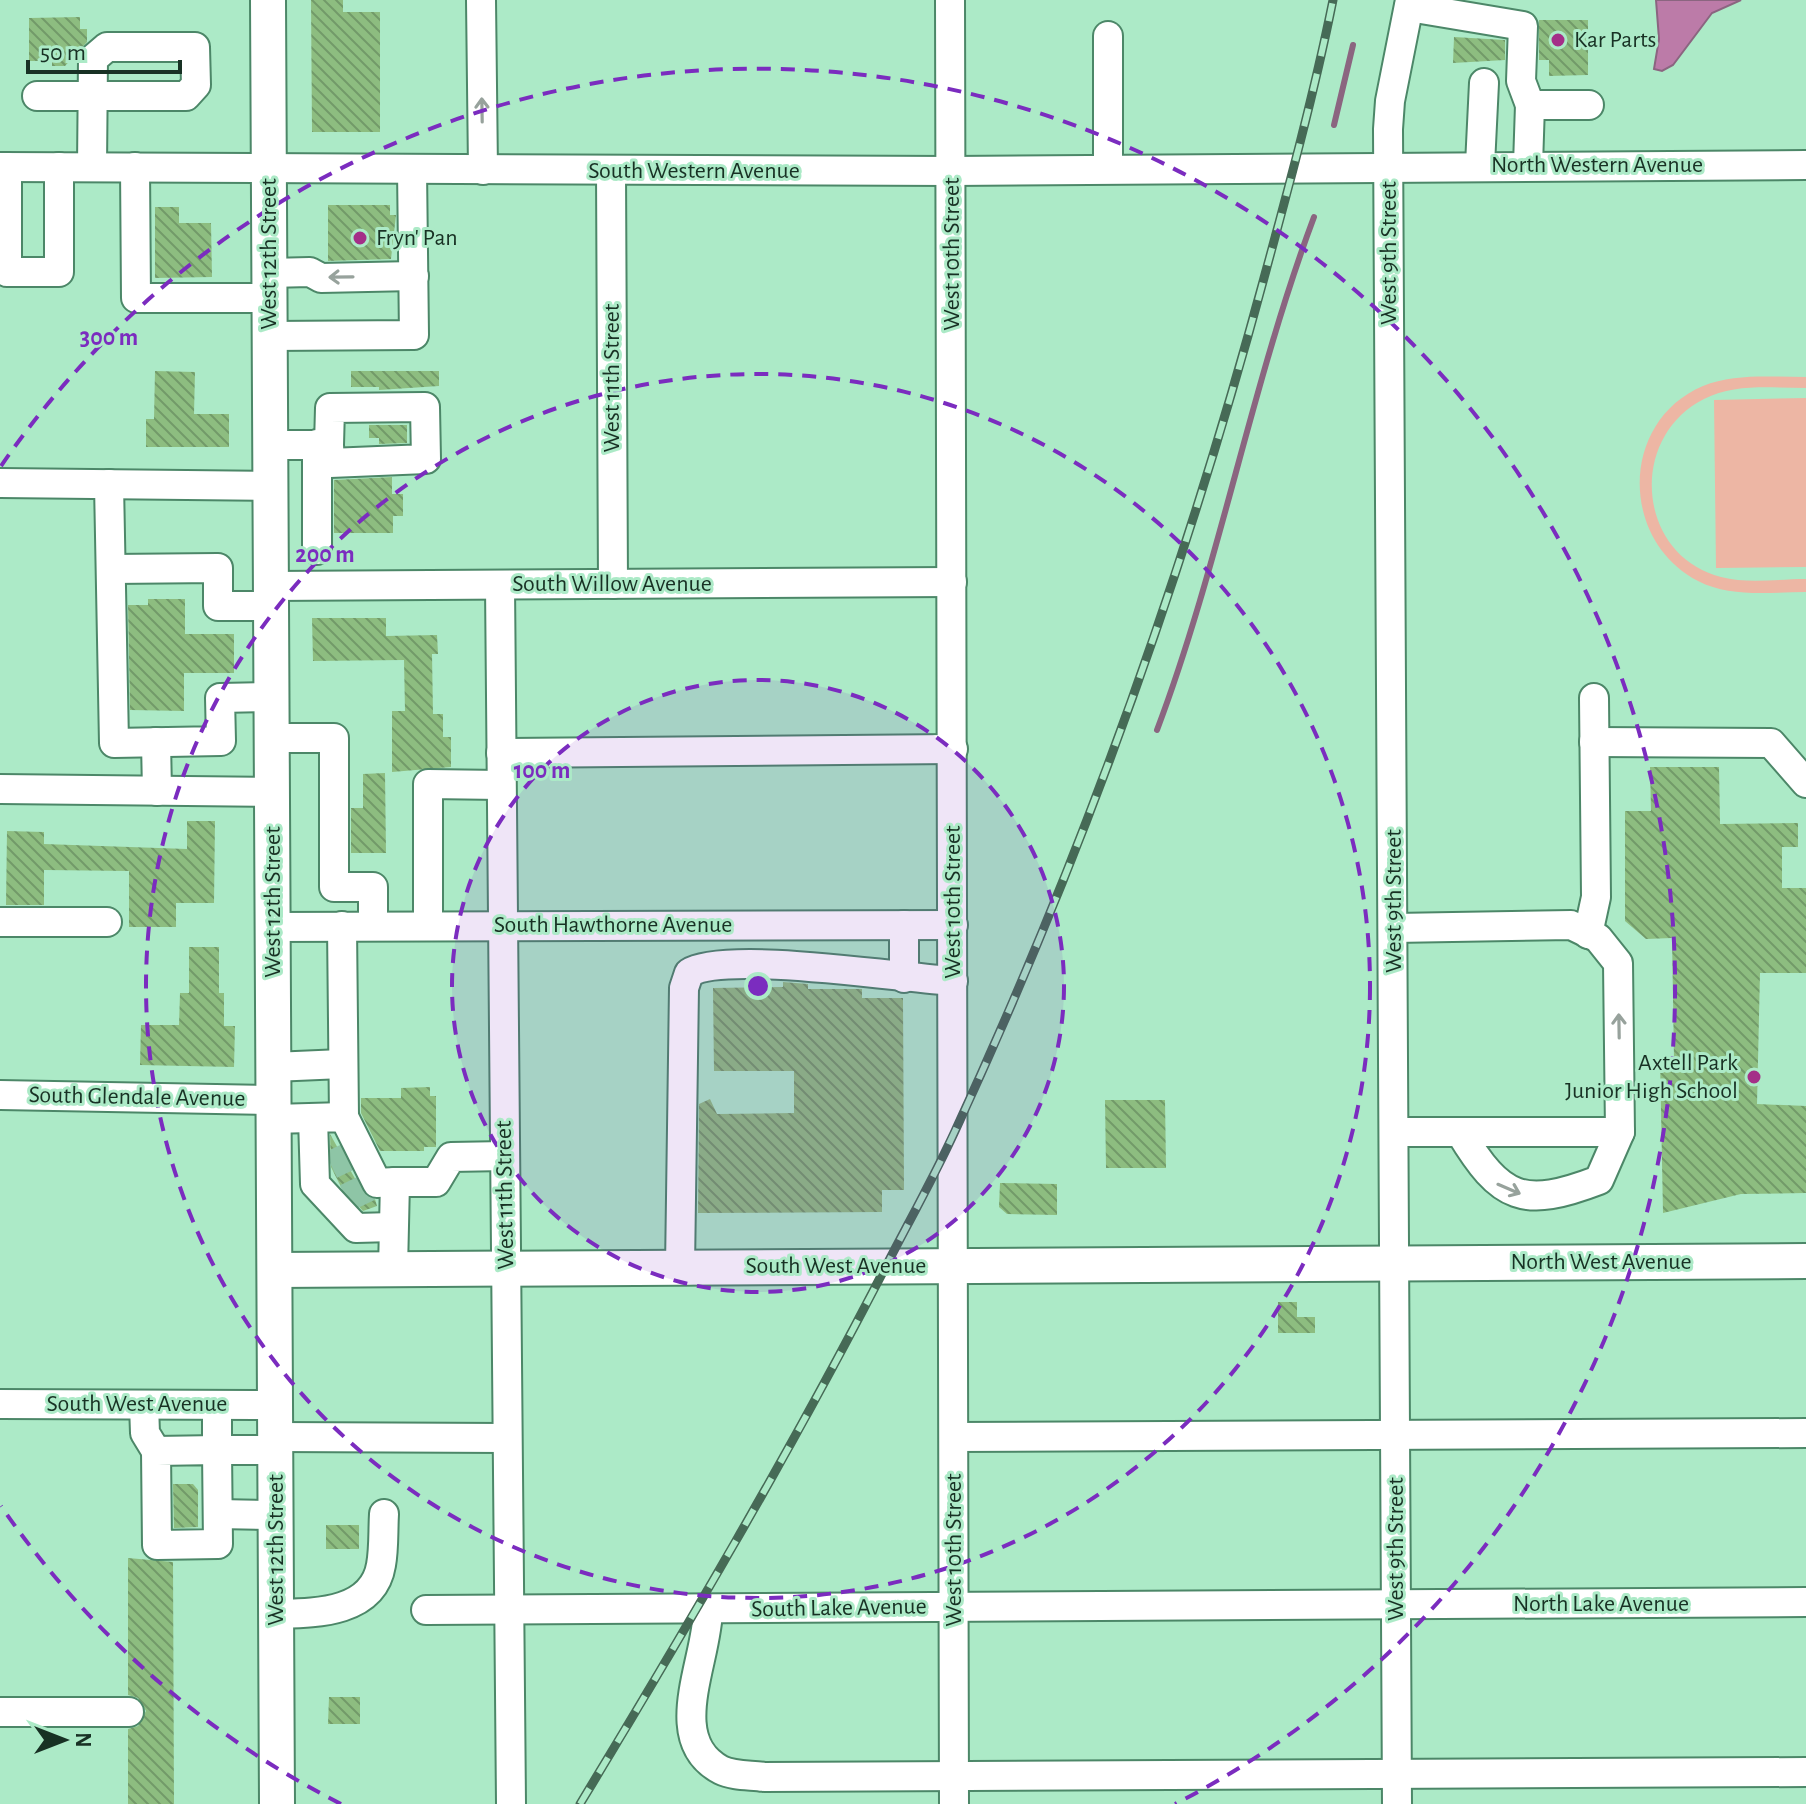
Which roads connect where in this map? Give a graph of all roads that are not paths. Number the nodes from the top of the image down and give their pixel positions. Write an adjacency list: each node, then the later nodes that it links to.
1 (268, 0): 17 (main road, West 12th Street)
2 (481, 0): 21 (street, one-way to 2)
3 (950, 0): 23 (street, West 10th Street)
4 (1409, 4): 8 (street); 18 (street, West 9th Street)
5 (1108, 36): 20 (street)
6 (1484, 83): 10 (street)
7 (37, 96): 15 (street)
8 (1530, 105): 9 (street); 11 (street)
9 (1589, 105)
10 (1480, 165): 11 (street, North Western Avenue); 18 (street, North Western Avenue)
11 (1528, 165): 12 (street, North Western Avenue)
12 (1806, 165)
13 (4, 167): 14 (street, South Western Avenue); 14 (street)
14 (59, 167): 15 (street, South Western Avenue)
15 (92, 167): 16 (street, South Western Avenue)
16 (135, 167): 17 (street, South Western Avenue); 25 (street)
17 (269, 167): 19 (street, South Western Avenue); 25 (main road, West 12th Street)
18 (1388, 167): 20 (street, South Western Avenue); 58 (street, West 9th Street)
19 (412, 169): 21 (street, South Western Avenue); 24 (street)
20 (1108, 169): 23 (street, South Western Avenue)
21 (483, 170): 22 (street, South Western Avenue)
22 (611, 171): 23 (street, South Western Avenue); 34 (street, West 11th Street)
23 (952, 171): 33 (street, West 10th Street)
24 (414, 276): 25 (street, one-way to 25); 26 (street)
25 (270, 286): 26 (main road, West 12th Street)
26 (270, 336): 27 (main road, West 12th Street)
27 (271, 445): 30 (main road, West 12th Street); 31 (street)
28 (0, 483): 29 (street)
29 (109, 484): 30 (street); 32 (street)
30 (271, 486): 36 (main road, West 12th Street)
31 (317, 550)
32 (111, 569): 36 (street, South Willow Avenue); 40 (street)
33 (952, 582): 34 (street, South Willow Avenue); 42 (street, West 10th Street)
34 (613, 584): 35 (street, South Willow Avenue)
35 (500, 585): 36 (street, South Willow Avenue); 43 (street, West 11th Street)
36 (271, 596): 37 (main road, West 12th Street)
37 (272, 697): 39 (main road, West 12th Street); 40 (street)
38 (1594, 698): 41 (street)
39 (272, 738): 48 (main road, West 12th Street); 55 (street)
40 (156, 742): 47 (street)
41 (1594, 742): 44 (street); 59 (street)
42 (953, 749): 43 (street); 53 (street, West 10th Street)
43 (501, 753): 45 (street, West 11th Street)
44 (1806, 783)
45 (501, 785): 51 (street, West 11th Street); 56 (street)
46 (0, 789): 47 (street)
47 (157, 791): 48 (street)
48 (272, 792): 57 (main road, West 12th Street)
49 (0, 922): 50 (street)
50 (107, 922)
51 (503, 925): 52 (street, South Hawthorne Avenue); 56 (street, South Hawthorne Avenue); 70 (street, West 11th Street)
52 (904, 925): 53 (street, South Hawthorne Avenue); 60 (street)
53 (953, 925): 61 (street, West 10th Street)
54 (342, 926): 55 (street, South Hawthorne Avenue); 57 (street, South Hawthorne Avenue); 62 (street)
55 (373, 926): 56 (street, South Hawthorne Avenue)
56 (428, 926)
57 (273, 927): 64 (main road, West 12th Street)
58 (1394, 928): 59 (street); 67 (street, West 9th Street)
59 (1588, 934): 69 (street, one-way to 59)
60 (904, 978): 61 (street); 77 (street)
61 (953, 981): 76 (street, West 10th Street)
62 (342, 1064): 64 (street); 65 (street)
63 (0, 1095): 64 (street, South Glendale Avenue)
64 (274, 1095): 66 (street); 80 (main road, West 12th Street)
65 (344, 1117): 66 (street); 71 (street)
66 (313, 1118): 71 (street)
67 (1396, 1132): 68 (street); 75 (street, West 9th Street)
68 (1460, 1132): 69 (street); 69 (street, one-way to 69)
69 (1620, 1132)
70 (505, 1156): 72 (street); 79 (street, West 11th Street)
71 (340, 1160): 72 (street); 72 (street)
72 (364, 1191): 73 (street); 73 (street)
73 (393, 1227): 78 (street)
74 (1806, 1261): 75 (main road, North West Avenue)
75 (1396, 1262): 76 (main road, South West Avenue); 86 (street, West 9th Street)
76 (953, 1266): 77 (main road, South West Avenue); 87 (street, West 10th Street)
77 (680, 1268): 79 (main road, South West Avenue)
78 (393, 1269): 79 (main road, South West Avenue); 80 (main road, South West Avenue)
79 (506, 1269): 88 (street, West 11th Street)
80 (275, 1270): 84 (main road, West 12th Street)
81 (0, 1404): 82 (street, South West Avenue)
82 (144, 1405): 83 (street, South West Avenue); 90 (street)
83 (217, 1405): 84 (street, South West Avenue); 89 (street)
84 (275, 1431): 88 (street); 89 (street); 93 (main road, West 12th Street)
85 (1806, 1433): 86 (street)
86 (1395, 1436): 87 (street); 95 (street, West 9th Street)
87 (954, 1437): 96 (street, West 10th Street)
88 (507, 1438): 99 (street, West 11th Street)
89 (217, 1450): 90 (street); 91 (street)
90 (156, 1451): 91 (street)
91 (218, 1514): 93 (street)
92 (384, 1514): 100 (street)
93 (275, 1515): 100 (main road, West 12th Street)
94 (1806, 1602): 95 (street, North Lake Avenue)
95 (1396, 1606): 96 (street, South Lake Avenue); 104 (street, West 9th Street)
96 (954, 1607): 97 (street, South Lake Avenue); 105 (street, West 10th Street)
97 (708, 1609): 99 (street, South Lake Avenue); 105 (street)
98 (426, 1610): 99 (street, South Lake Avenue)
99 (509, 1610): 107 (street, West 11th Street)
100 (276, 1614): 106 (main road, West 12th Street)
101 (0, 1712): 102 (street)
102 (129, 1712)
103 (1806, 1772): 104 (street)
104 (1397, 1776): 105 (street); 108 (street, West 9th Street)
105 (954, 1790)
106 (277, 1804)
107 (511, 1804)
108 (1397, 1804)

